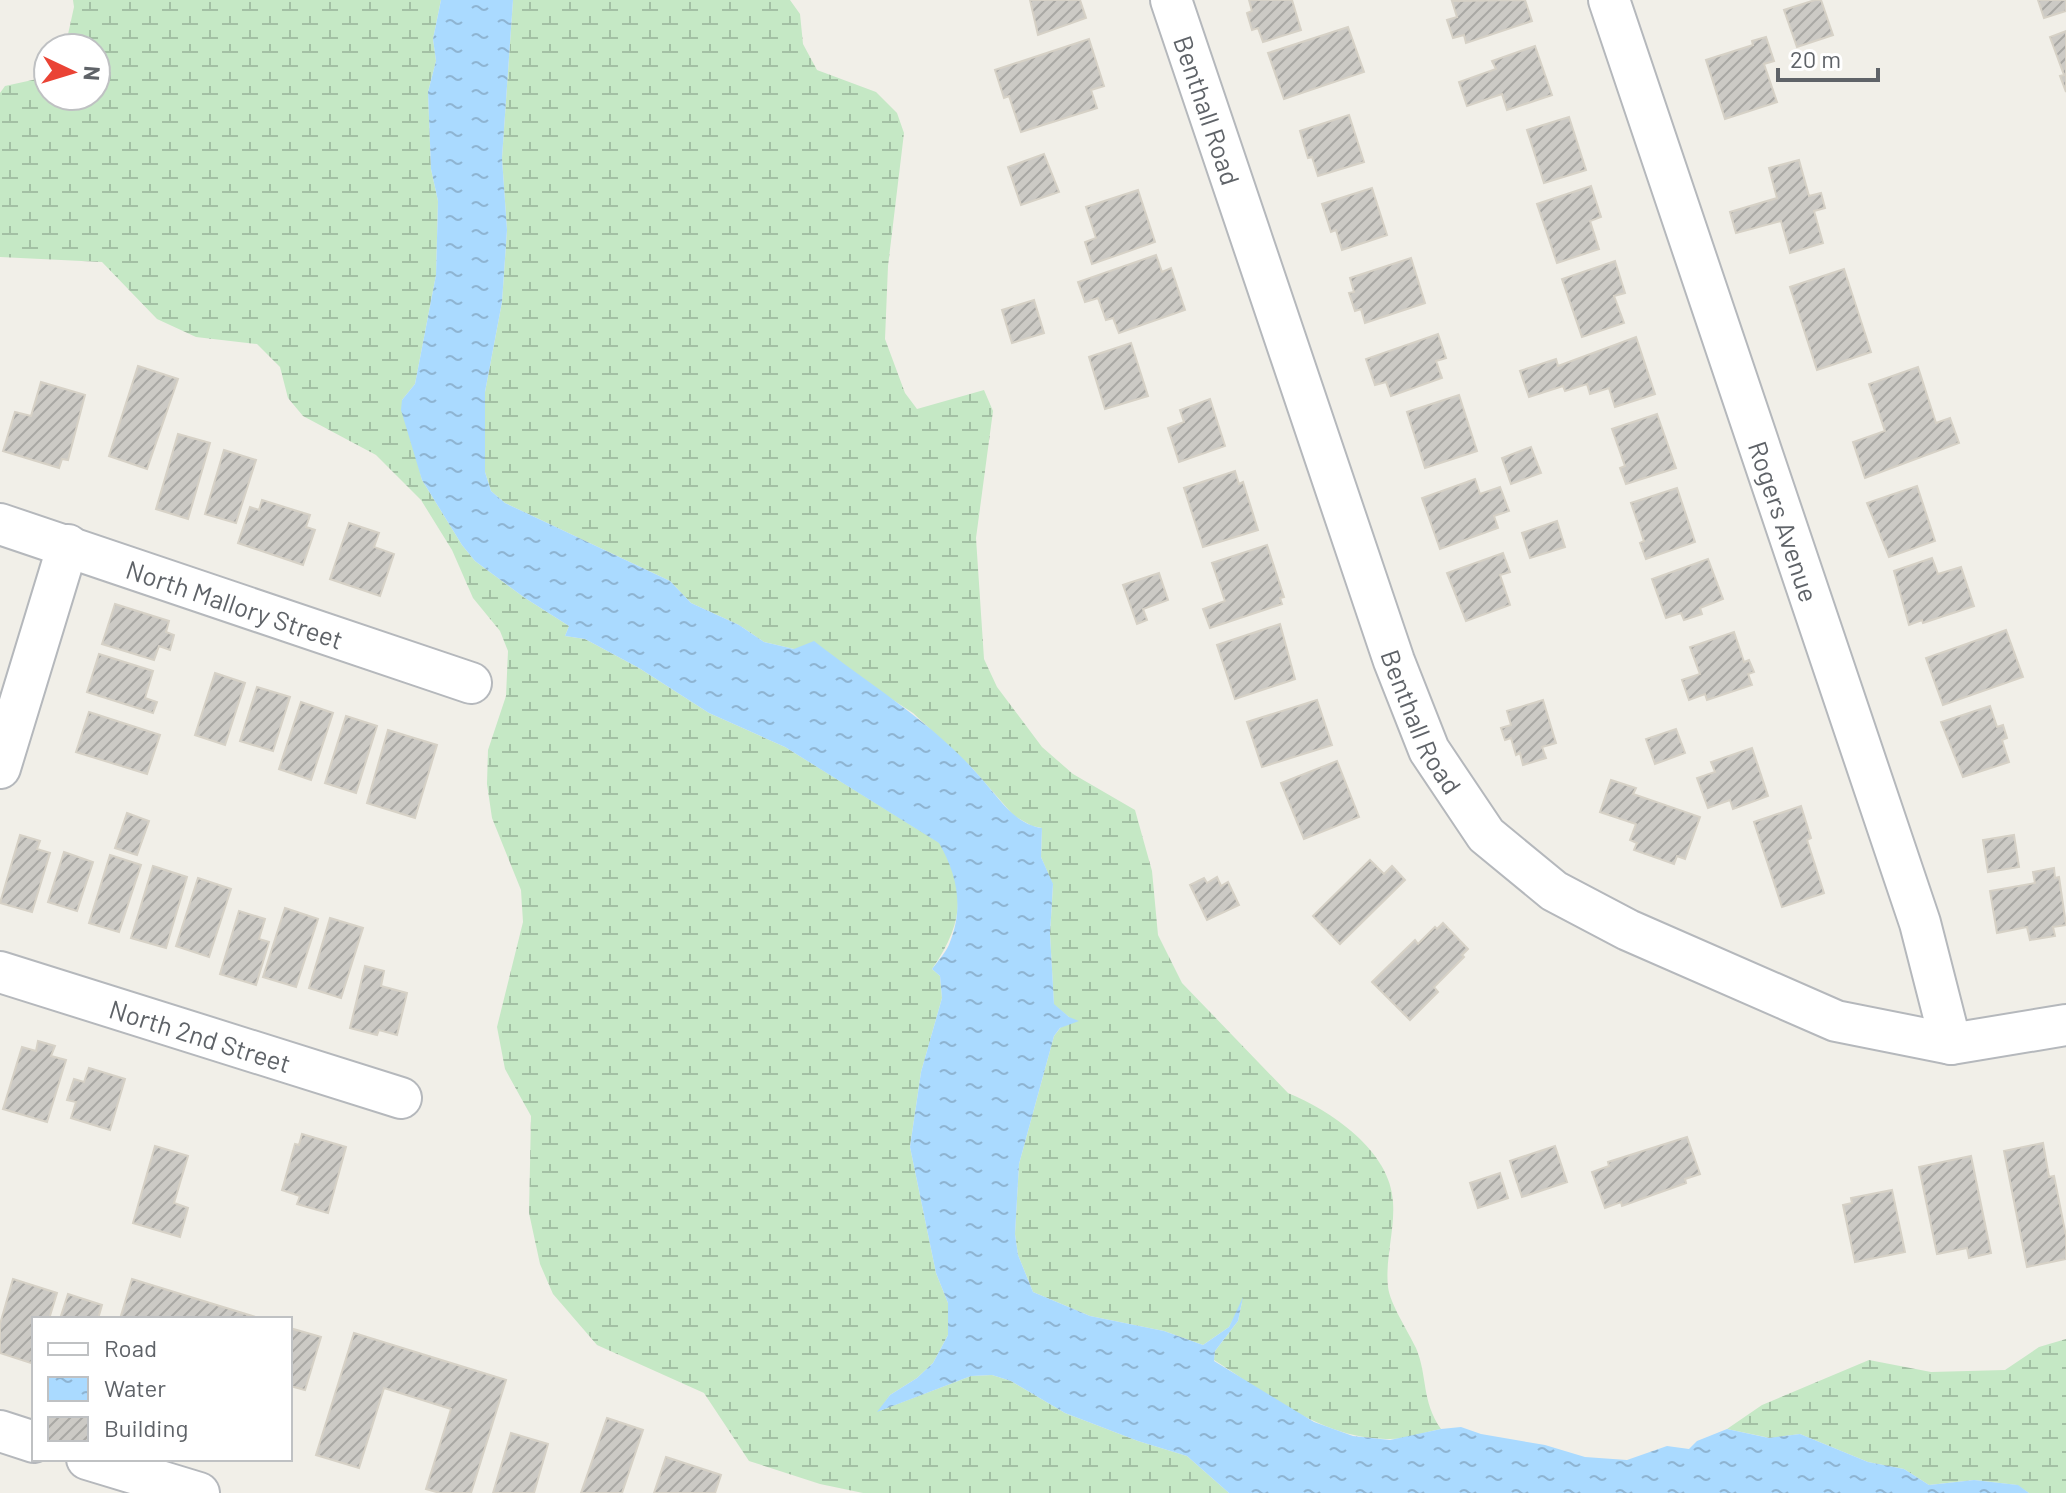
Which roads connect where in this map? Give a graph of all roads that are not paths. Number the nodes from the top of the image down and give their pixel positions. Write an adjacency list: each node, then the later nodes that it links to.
1 (1171, 0): 9 (street, Benthall Road)
2 (1609, 0): 9 (street, Rogers Avenue)
3 (0, 524): 4 (street, North Mallory Street)
4 (68, 545): 5 (street, North Mallory Street); 6 (street)
5 (471, 683)
6 (0, 768)
7 (0, 972): 10 (street, North 2nd Street)
8 (2066, 1025): 9 (street, Benthall Road)
9 (1951, 1044)
10 (401, 1098)
11 (0, 1431): 12 (street)
12 (32, 1441)
13 (94, 1461): 14 (street)
14 (199, 1493)

